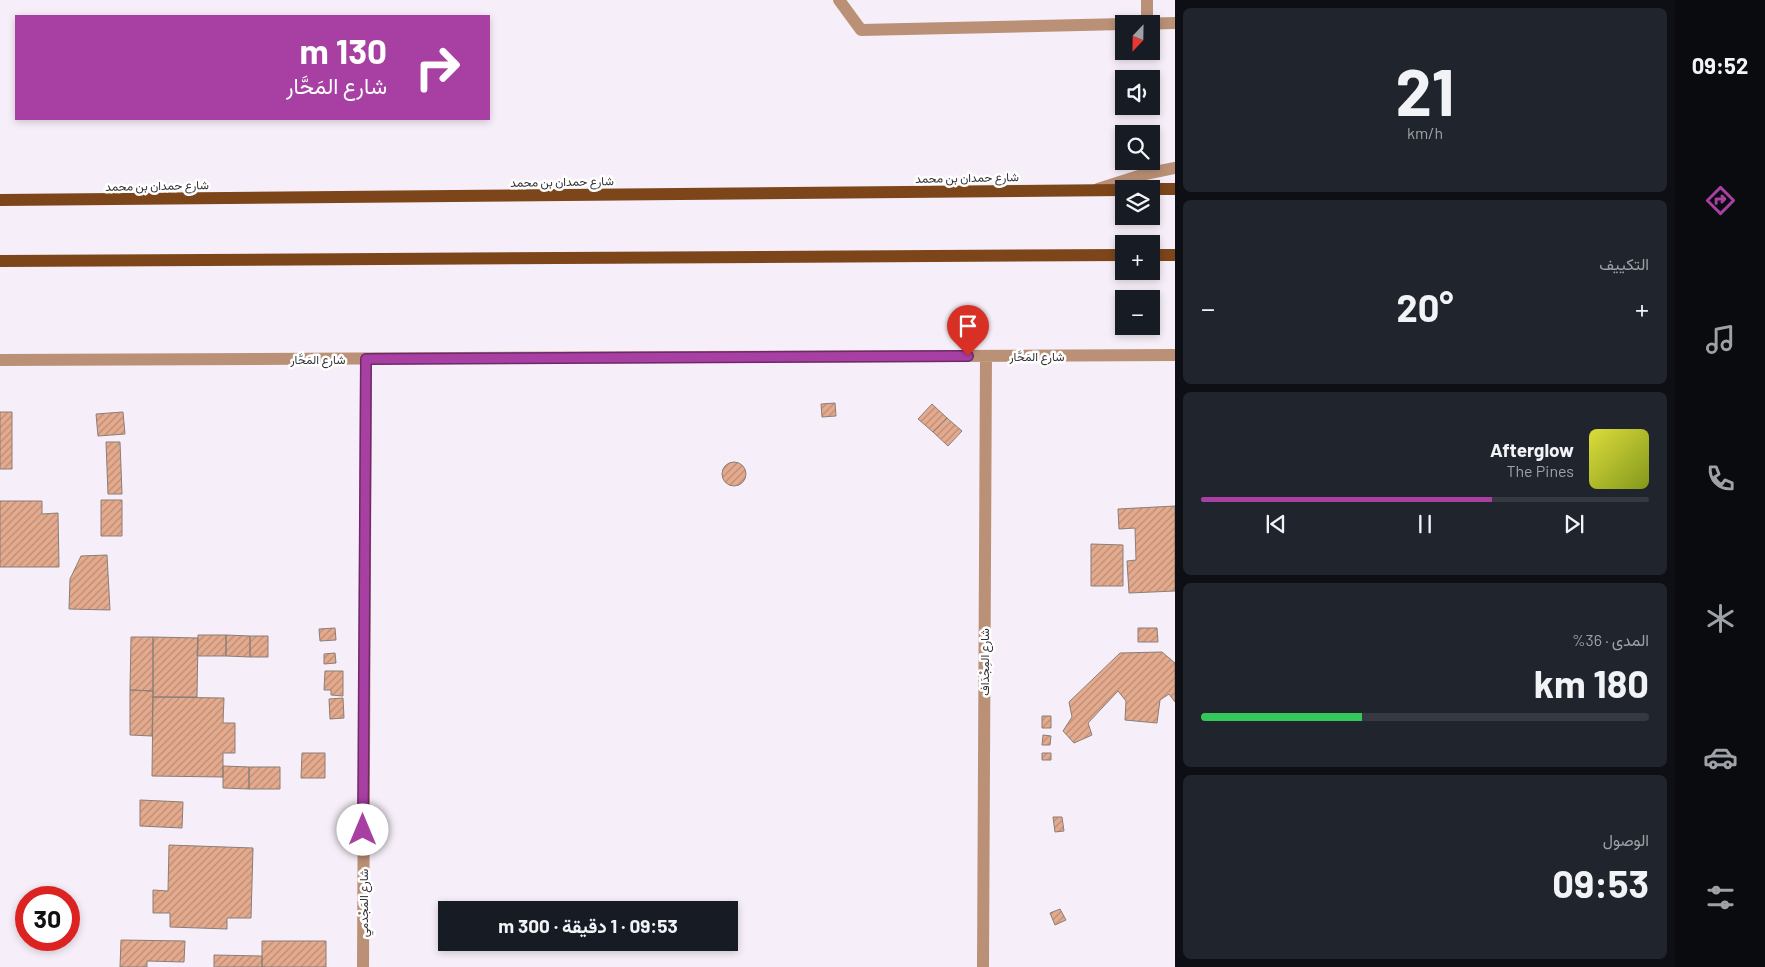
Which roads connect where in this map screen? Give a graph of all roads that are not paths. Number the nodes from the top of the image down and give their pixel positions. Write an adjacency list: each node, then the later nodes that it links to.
1 (840, 0): 5 (street)
2 (1147, 0): 3 (street)
3 (1147, 15)
4 (1175, 23): 6 (street)
5 (1115, 24)
6 (1160, 24)
7 (1175, 168): 9 (street)
8 (1175, 189): 11 (main road)
9 (1096, 190): 10 (main road, شارع حمدان بن محمد); 12 (main road, شارع حمدان بن محمد)
10 (1115, 190)
11 (1160, 190)
12 (0, 200)
13 (1175, 254): 15 (main road)
14 (1115, 255): 16 (main road)
15 (1160, 255)
16 (0, 261)
17 (1175, 355): 18 (street, شارع المَحَّار)
18 (986, 356): 19 (street, شارع المَحَّار); 22 (street, شارع المِجْدَاف)
19 (366, 359): 20 (street, شارع المَحَّار); 21 (street, شارع المَجْدمي)
20 (0, 360)
21 (363, 967)
22 (983, 967)

